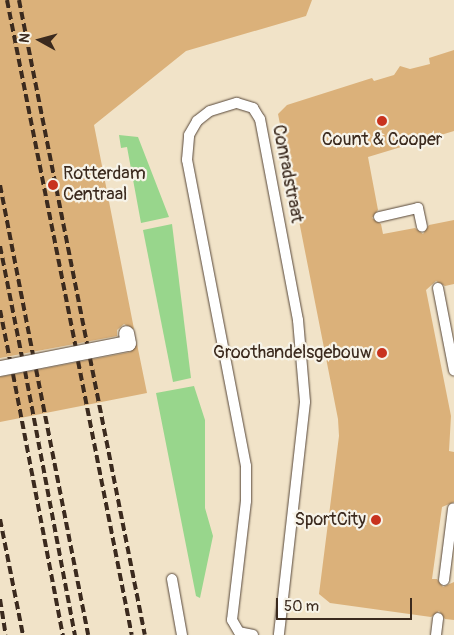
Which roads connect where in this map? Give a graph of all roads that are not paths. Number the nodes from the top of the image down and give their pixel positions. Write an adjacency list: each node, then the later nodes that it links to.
1 (380, 216): 2 (lane)
2 (422, 227)
3 (438, 288): 6 (lane)
4 (126, 333): 5 (street, bridge)
5 (0, 368)
6 (454, 370)
7 (453, 509): 9 (lane)
8 (172, 580): 11 (lane)
9 (444, 580)
10 (438, 618): 14 (lane)
11 (182, 635)
12 (252, 635): 13 (lane, Conradstraat)
13 (279, 635)
14 (436, 635)

